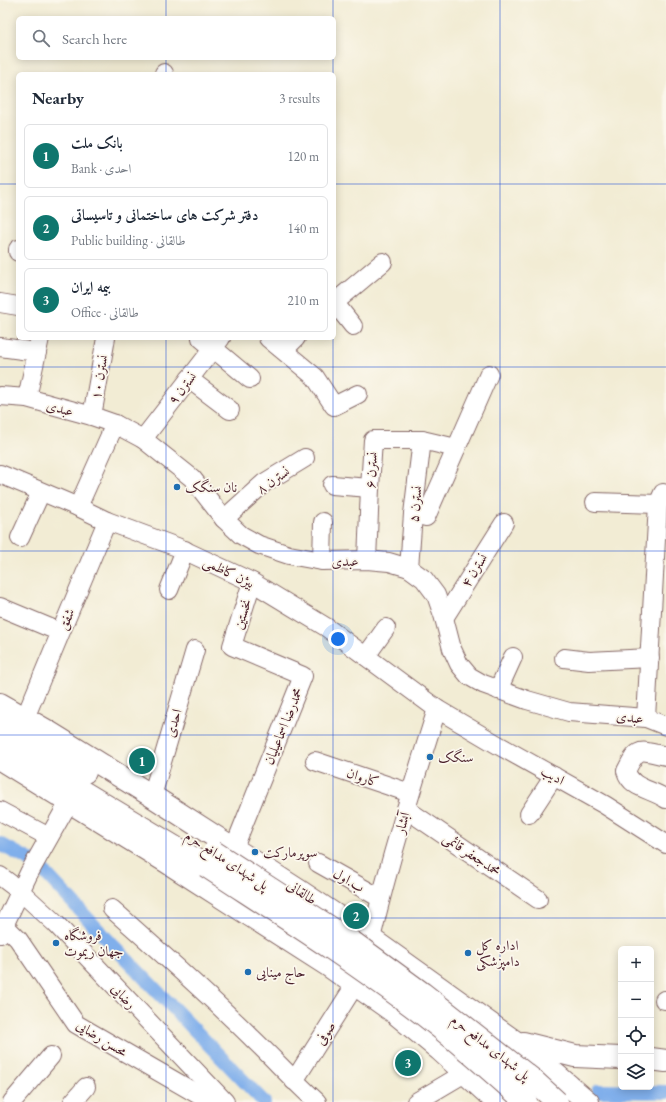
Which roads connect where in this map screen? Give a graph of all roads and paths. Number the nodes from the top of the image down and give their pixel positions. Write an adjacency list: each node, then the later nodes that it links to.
1 (383, 262): 2 (street)
2 (336, 301)
3 (0, 303): 5 (street)
4 (336, 305): 6 (street)
5 (16, 306)
6 (353, 326)
7 (106, 340): 20 (street, نسترن ۱۰)
8 (275, 340): 10 (street)
9 (212, 341): 14 (street, نسترن ۹); 15 (street)
10 (290, 344): 16 (street)
11 (38, 345): 12 (street); 18 (street)
12 (0, 348)
13 (489, 374): 24 (street)
14 (189, 379): 19 (street); 22 (street, نسترن ۹)
15 (250, 379)
16 (358, 394)
17 (0, 396): 18 (street, عبدی)
18 (27, 398): 20 (street, عبدی)
19 (230, 410)
20 (92, 416): 21 (street, عبدی)
21 (115, 424): 22 (street, عبدی); 31 (street)
22 (144, 439): 33 (street, عبدی)
23 (422, 440): 24 (street, نسترن ۶); 28 (street, نسترن ۶); 32 (street, نسترن ۵)
24 (456, 448): 32 (street)
25 (305, 458): 33 (street, نسترن ۸)
26 (0, 474): 29 (street, بیژن کاظمی)
27 (332, 485): 28 (street)
28 (370, 488): 40 (street, نسترن ۶)
29 (41, 492): 31 (street, بیژن کاظمی); 38 (street)
30 (595, 502): 37 (street)
31 (78, 507): 34 (street, بیژن کاظمی)
32 (413, 514): 42 (street, نسترن ۵)
33 (224, 519): 41 (street, عبدی)
34 (107, 521): 39 (street, بیژن کاظمی); 48 (street, شفق)
35 (324, 522): 41 (street)
36 (504, 523): 46 (street, نسترن ۴)
37 (661, 536): 51 (street)
38 (20, 538)
39 (185, 550): 43 (street, بیژن کاظمی); 44 (street)
40 (367, 560): 41 (street, عبدی); 42 (street, عبدی)
41 (322, 561)
42 (409, 568): 46 (street, عبدی)
43 (252, 582): 49 (street, نخستین); 52 (street, بیژن کاظمی)
44 (169, 590)
45 (0, 607): 48 (street)
46 (444, 618): 55 (street, عبدی)
47 (386, 628): 52 (street)
48 (60, 632): 58 (street, شفق)
49 (232, 646): 75 (street, محمدرضا اسماعیلیان)
50 (195, 650): 67 (street, احدی)
51 (655, 651): 54 (street); 59 (street)
52 (366, 656): 57 (street, بیژن کاظمی)
53 (513, 657): 55 (street)
54 (564, 658)
55 (498, 690): 59 (street, عبدی)
56 (0, 704): 58 (main road, طالقانی)
57 (437, 709): 66 (street, ادیب); 69 (street, آبشار)
58 (25, 718): 67 (main road, طالقانی)
59 (646, 718): 61 (street, عبدی)
60 (0, 722): 75 (main road, پل شهدای مدافع حرم)
61 (666, 726)
62 (0, 742): 75 (main road, پل شهدای مدافع حرم)
63 (666, 756): 68 (street)
64 (0, 759): 70 (main road)
65 (315, 761): 69 (street, کاروان)
66 (554, 776): 72 (street); 74 (street, ادیب)
67 (152, 796): 75 (main road, طالقانی)
68 (666, 799)
69 (408, 801): 81 (street, آبشار); 82 (street, محمدجعفر قائمی)
70 (69, 802): 73 (street); 79 (main road)
71 (0, 811): 73 (street)
72 (529, 814)
73 (46, 842): 78 (street)
74 (666, 844)
75 (224, 854): 79 (main road); 80 (main road, طالقانی); 105 (main road, پل شهدای مدافع حرم, bridge); 106 (main road, پل شهدای مدافع حرم, bridge)
76 (318, 863): 81 (street, ب.اول)
77 (0, 876): 78 (street, رضایی)
78 (20, 891): 84 (street); 100 (street, رضایی)
79 (218, 894): 85 (main road)
80 (307, 896): 85 (main road); 86 (main road, طالقانی)
81 (380, 898): 86 (street, آبشار)
82 (538, 899)
83 (112, 908): 95 (street)
84 (2, 929): 97 (street, محسن رضایی)
85 (287, 938): 87 (main road)
86 (371, 939): 88 (main road, طالقانی)
87 (355, 985): 94 (main road); 95 (street, صوفی)
88 (514, 1041): 90 (main road); 93 (main road, طالقانی)
89 (51, 1056): 98 (street)
90 (618, 1058)
91 (654, 1059): 92 (main road)
92 (666, 1061)
93 (546, 1066): 104 (main road); 107 (main road, طالقانی)
94 (465, 1073): 102 (street); 103 (main road)
95 (294, 1081): 101 (street)
96 (86, 1087): 99 (street)
97 (207, 1101)
98 (12, 1102)
99 (73, 1102)
100 (225, 1102)
101 (317, 1102)
102 (416, 1102)
103 (497, 1102)
104 (503, 1102)
105 (526, 1102)
106 (557, 1102)
107 (588, 1102)

